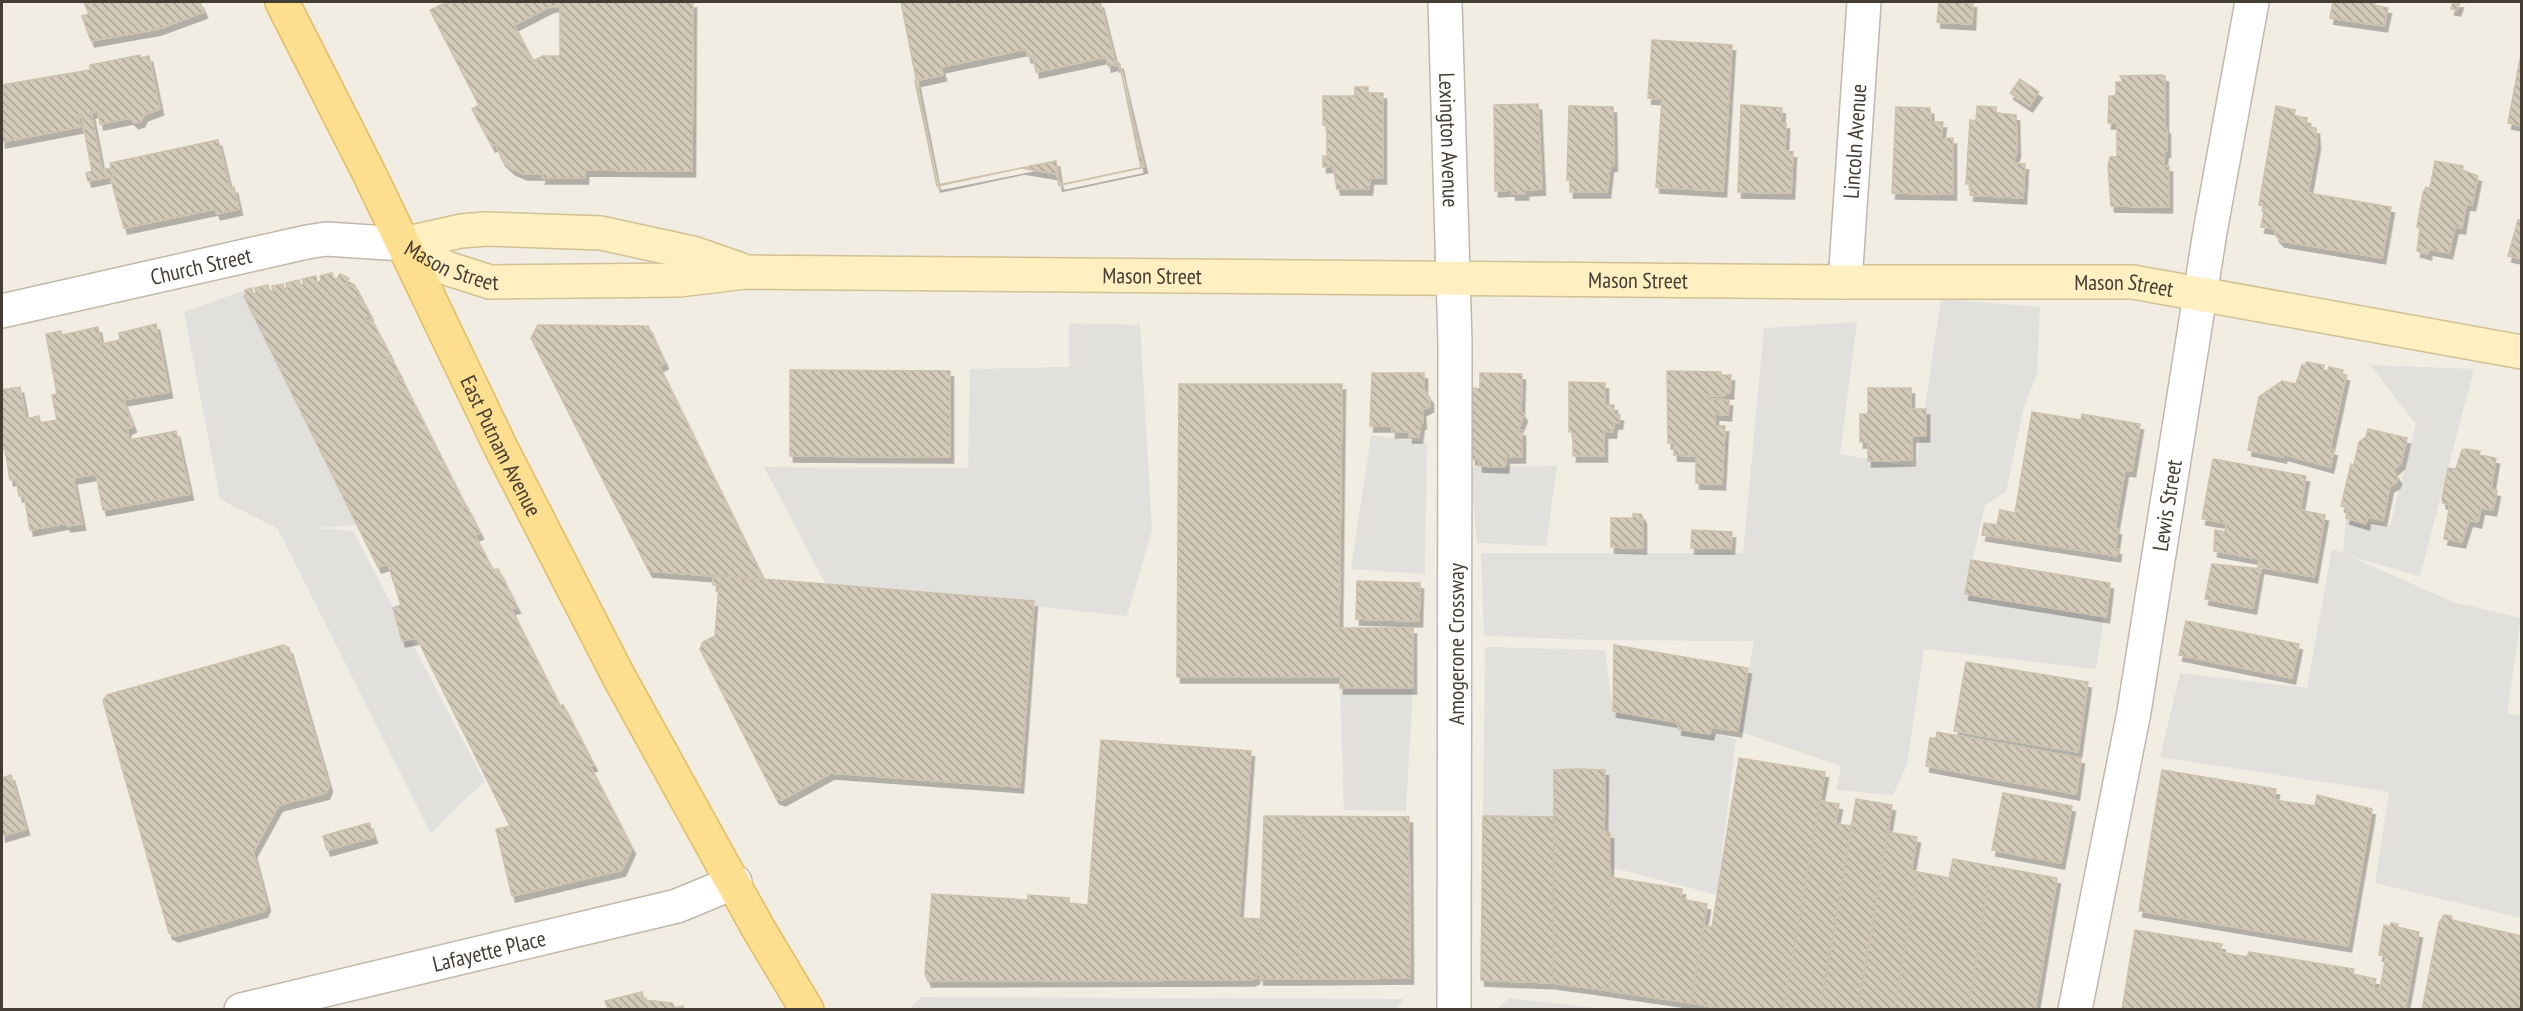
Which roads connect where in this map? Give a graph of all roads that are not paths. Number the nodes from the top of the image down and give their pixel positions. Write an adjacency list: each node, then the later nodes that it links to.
1 (282, 2): 5 (main road, East Putnam Avenue)
2 (1445, 2): 7 (street, Lexington Avenue)
3 (1864, 2): 8 (street, Lincoln Avenue)
4 (2252, 2): 9 (street, Lewis Street)
5 (403, 244): 6 (street, Mason Street); 6 (street, Mason Street); 10 (street, Church Street); 12 (main road, East Putnam Avenue)
6 (746, 272): 7 (street, Mason Street)
7 (1453, 278): 8 (street, Mason Street); 15 (street, Amogerone Crossway)
8 (1845, 282): 9 (street, Mason Street)
9 (2202, 293): 11 (street, Mason Street); 16 (street, Lewis Street)
10 (2, 311)
11 (2522, 352)
12 (735, 882): 13 (street, Lafayette Place); 14 (main road, East Putnam Avenue)
13 (241, 1010)
14 (807, 1010)
15 (1454, 1010)
16 (2075, 1010)

